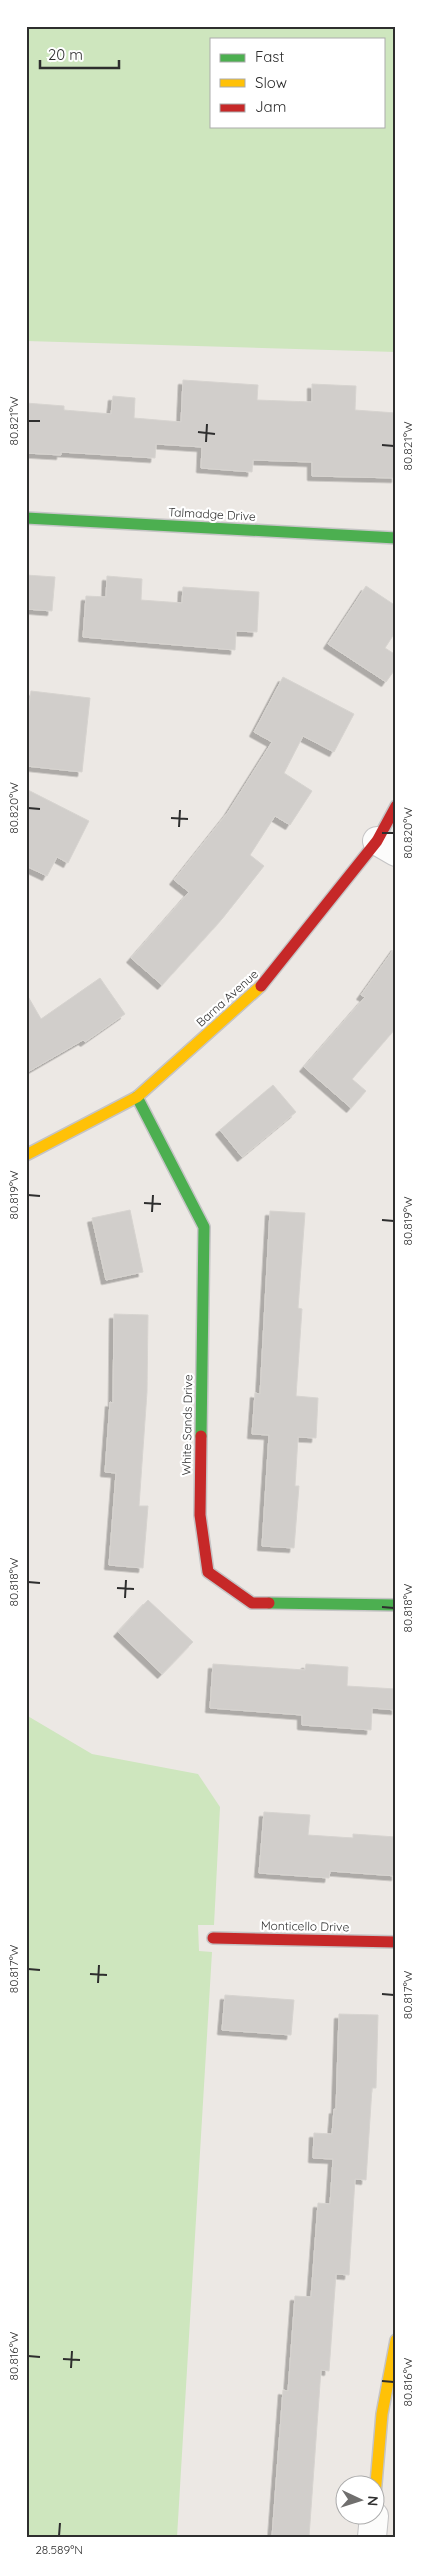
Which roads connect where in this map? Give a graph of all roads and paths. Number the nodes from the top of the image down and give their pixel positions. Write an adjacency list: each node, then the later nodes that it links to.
1 (26, 518): 2 (street, Talmadge Drive)
2 (396, 538)
3 (396, 806): 4 (street, Barna Avenue)
4 (386, 846): 5 (street, Barna Avenue)
5 (137, 1097): 6 (street, Barna Avenue); 7 (street, White Sands Drive)
6 (26, 1155)
7 (396, 1605)
8 (214, 1938): 9 (street, Monticello Drive)
9 (396, 1942)
10 (396, 2340): 11 (street)
11 (377, 2476)

